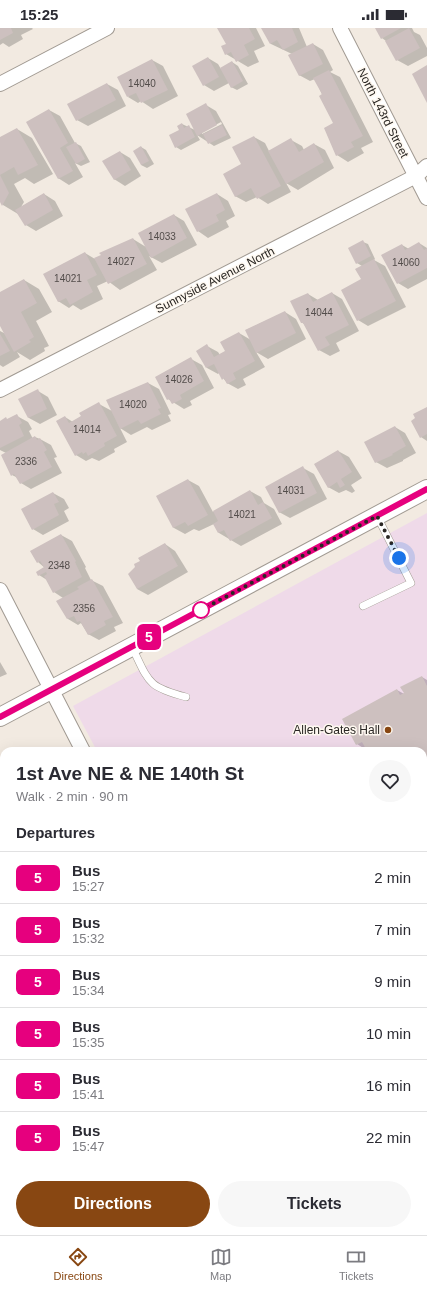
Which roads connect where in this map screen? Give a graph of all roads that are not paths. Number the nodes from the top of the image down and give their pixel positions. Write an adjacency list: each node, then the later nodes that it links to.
1 (107, 28): 3 (street)
2 (340, 28): 5 (street, North 143rd Street)
3 (0, 84)
4 (427, 166): 5 (street, Sunnyside Avenue North)
5 (416, 176): 6 (street, North 143rd Street); 7 (street, Sunnyside Avenue North)
6 (427, 198)
7 (0, 390)
8 (427, 489): 9 (street)
9 (377, 516): 11 (lane); 12 (street)
10 (0, 590): 13 (street)
11 (363, 606)
12 (132, 647): 13 (street); 14 (lane)
13 (51, 690): 15 (street); 16 (street)
14 (186, 697)
15 (0, 717)
16 (81, 747)

